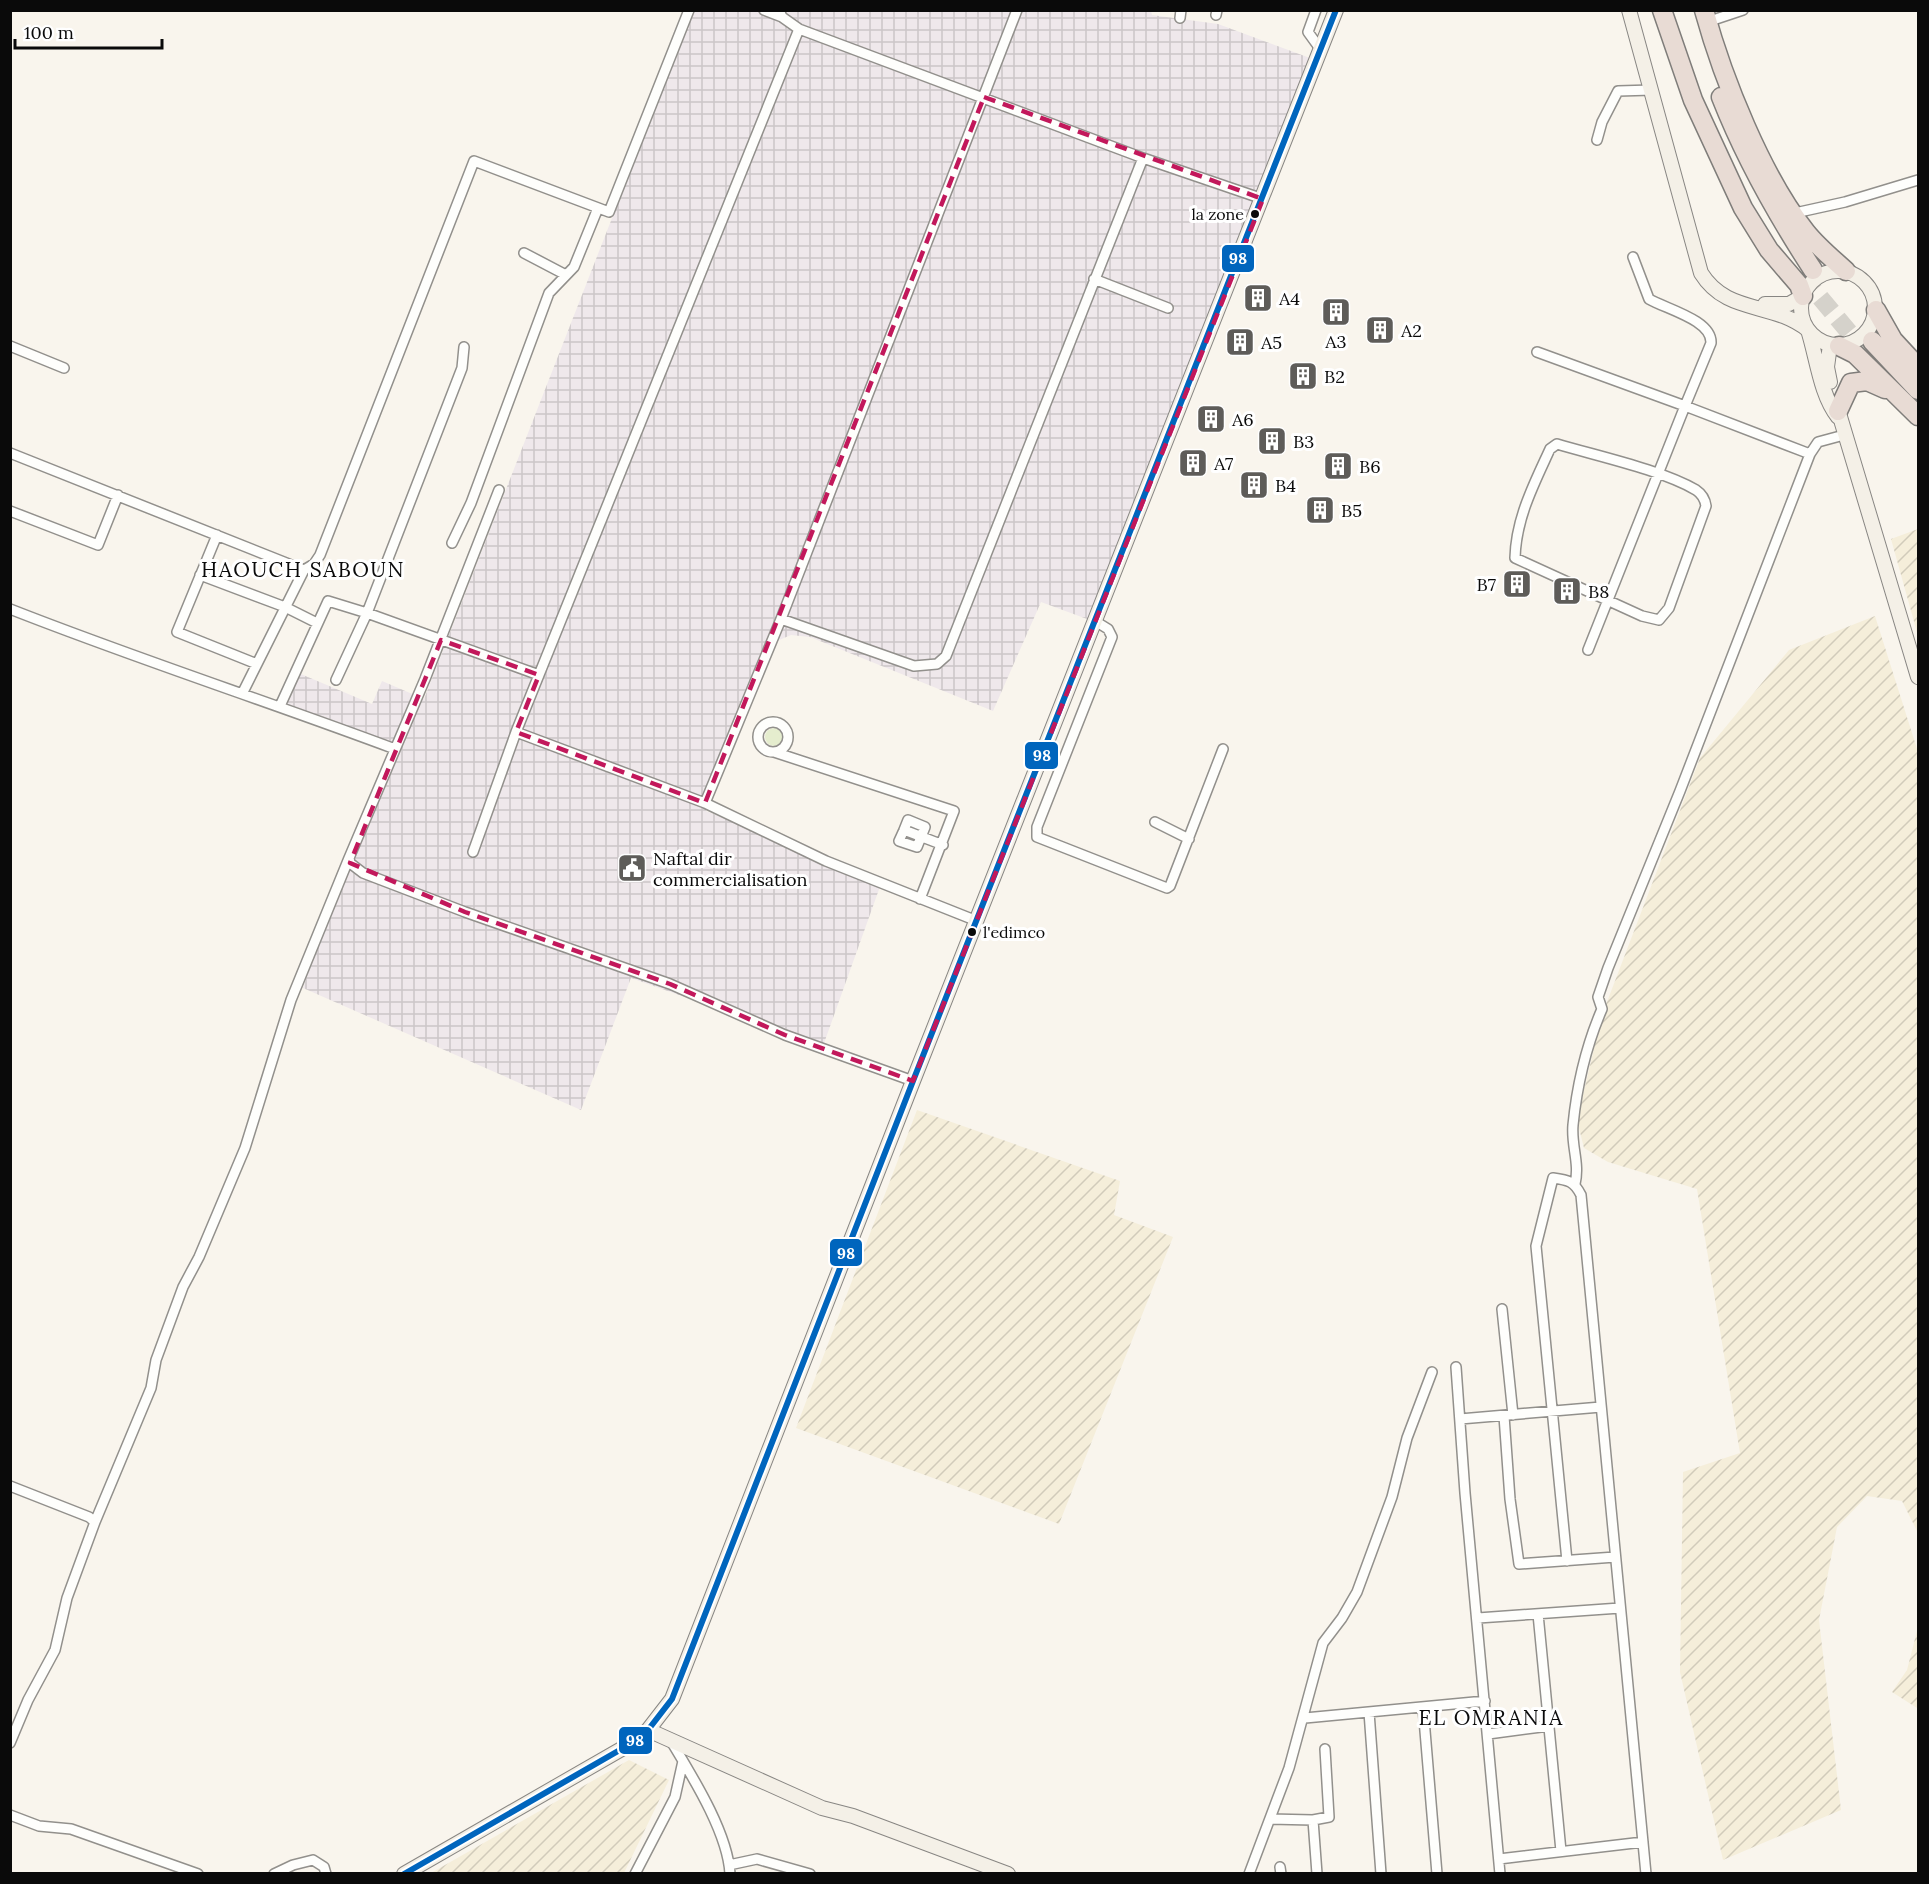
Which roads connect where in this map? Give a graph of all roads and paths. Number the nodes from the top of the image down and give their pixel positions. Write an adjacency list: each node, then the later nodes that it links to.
1 (689, 10): 21 (street)
2 (764, 10): 11 (street)
3 (1017, 10): 16 (street)
4 (1316, 10): 14 (street)
5 (1629, 10): 15 (main road)
6 (1662, 10): 28 (highway)
7 (1675, 10): 8 (highway)
8 (1692, 10)
9 (1743, 10): 12 (street)
10 (1333, 12): 14 (main road)
11 (780, 14): 13 (street)
12 (1706, 16): 22 (highway)
13 (799, 29): 16 (street); 66 (street)
14 (1321, 50): 20 (main road)
15 (1652, 90): 17 (street); 29 (main road)
16 (984, 97): 18 (street); 60 (street)
17 (1597, 140)
18 (1143, 158): 20 (street); 27 (street)
19 (1918, 180): 22 (street)
20 (1263, 199): 61 (main road)
21 (598, 208): 26 (street); 54 (street)
22 (1795, 213): 25 (highway)
23 (524, 253): 26 (street)
24 (1633, 257): 41 (street)
25 (1846, 272): 28 (main road); 31 (main road)
26 (566, 275): 53 (street)
27 (1094, 279): 30 (street); 60 (street)
28 (1803, 296): 29 (main road); 32 (main road)
29 (1736, 302): 32 (main road)
30 (1168, 308)
31 (1876, 310): 33 (main road); 37 (highway)
32 (1808, 330): 33 (main road); 43 (main road)
33 (1834, 345): 40 (highway); 43 (main road)
34 (10, 346): 38 (street)
35 (464, 347): 59 (street)
36 (1537, 352): 41 (street)
37 (1918, 367)
38 (64, 368)
39 (1918, 390): 42 (highway)
40 (1896, 395): 43 (highway); 44 (highway)
41 (1685, 406): 47 (street); 48 (street)
42 (1918, 407)
43 (1838, 414): 45 (main road)
44 (1918, 417)
45 (1844, 435): 47 (street); 67 (main road)
46 (10, 453): 50 (street)
47 (1810, 454): 85 (street)
48 (1658, 475): 56 (street); 56 (street); 56 (street)
49 (499, 490): 63 (street)
50 (118, 495): 51 (street); 52 (street)
51 (10, 511)
52 (217, 535): 54 (street); 55 (street)
53 (452, 543)
54 (304, 570): 57 (street)
55 (200, 575): 57 (street); 65 (street)
56 (1608, 601): 64 (street)
57 (285, 607): 62 (street); 65 (street)
58 (10, 609): 69 (street)
59 (367, 613): 62 (street); 63 (street); 68 (street)
60 (781, 618): 75 (street)
61 (1095, 621): 78 (street); 83 (main road)
62 (317, 623): 70 (street)
63 (441, 640): 66 (street); 72 (street)
64 (1588, 650)
65 (257, 664): 69 (street)
66 (539, 675): 71 (street)
67 (1918, 677)
68 (336, 680)
69 (243, 692): 70 (street)
70 (279, 706): 72 (street)
71 (516, 732): 75 (street); 80 (street)
72 (395, 749): 81 (street)
73 (1223, 749): 78 (street)
74 (774, 752): 79 (street)
75 (705, 803): 82 (street)
76 (1155, 822): 78 (street)
77 (921, 836): 77 (street); 79 (street)
78 (1189, 838)
79 (943, 845): 82 (street)
80 (473, 852)
81 (349, 858): 84 (street); 94 (street)
82 (920, 899): 83 (street)
83 (976, 921): 84 (main road)
84 (913, 1081): 105 (main road)
85 (1575, 1184): 89 (street); 90 (street)
86 (1502, 1308): 91 (street)
87 (1456, 1367): 92 (street)
88 (1432, 1372): 103 (street)
89 (1601, 1407): 90 (street); 95 (street)
90 (1552, 1411): 91 (street); 96 (street)
91 (1509, 1416): 92 (street); 96 (street)
92 (1460, 1419): 99 (street)
93 (10, 1486): 94 (street)
94 (95, 1522): 108 (street)
95 (1616, 1557): 96 (street); 97 (street)
96 (1567, 1561)
97 (1620, 1608): 98 (street); 114 (street)
98 (1538, 1614): 99 (street); 104 (street)
99 (1478, 1618): 100 (street)
100 (1485, 1701): 101 (street); 106 (street)
101 (1423, 1707): 102 (street); 129 (street)
102 (1369, 1712): 103 (street); 128 (street)
103 (1305, 1718): 112 (street)
104 (1549, 1726): 106 (street); 115 (street)
105 (648, 1730): 107 (main road); 122 (main road)
106 (1488, 1734): 116 (street)
107 (671, 1741): 110 (street); 118 (main road)
108 (10, 1743)
109 (1324, 1749): 113 (street)
110 (683, 1761): 117 (street); 123 (street)
111 (10, 1815): 119 (street)
112 (1270, 1819): 113 (street); 126 (street)
113 (1314, 1820): 127 (street)
114 (1643, 1842): 115 (street); 131 (street)
115 (1561, 1851): 116 (street)
116 (1499, 1858): 130 (street)
117 (730, 1869): 124 (street)
118 (980, 1869): 125 (main road)
119 (198, 1874)
120 (274, 1874): 121 (street)
121 (326, 1874)
122 (404, 1874)
123 (635, 1874)
124 (810, 1874)
125 (1008, 1874)
126 (1249, 1874)
127 (1317, 1874)
128 (1381, 1874)
129 (1437, 1874)
130 (1500, 1874)
131 (1646, 1874)

